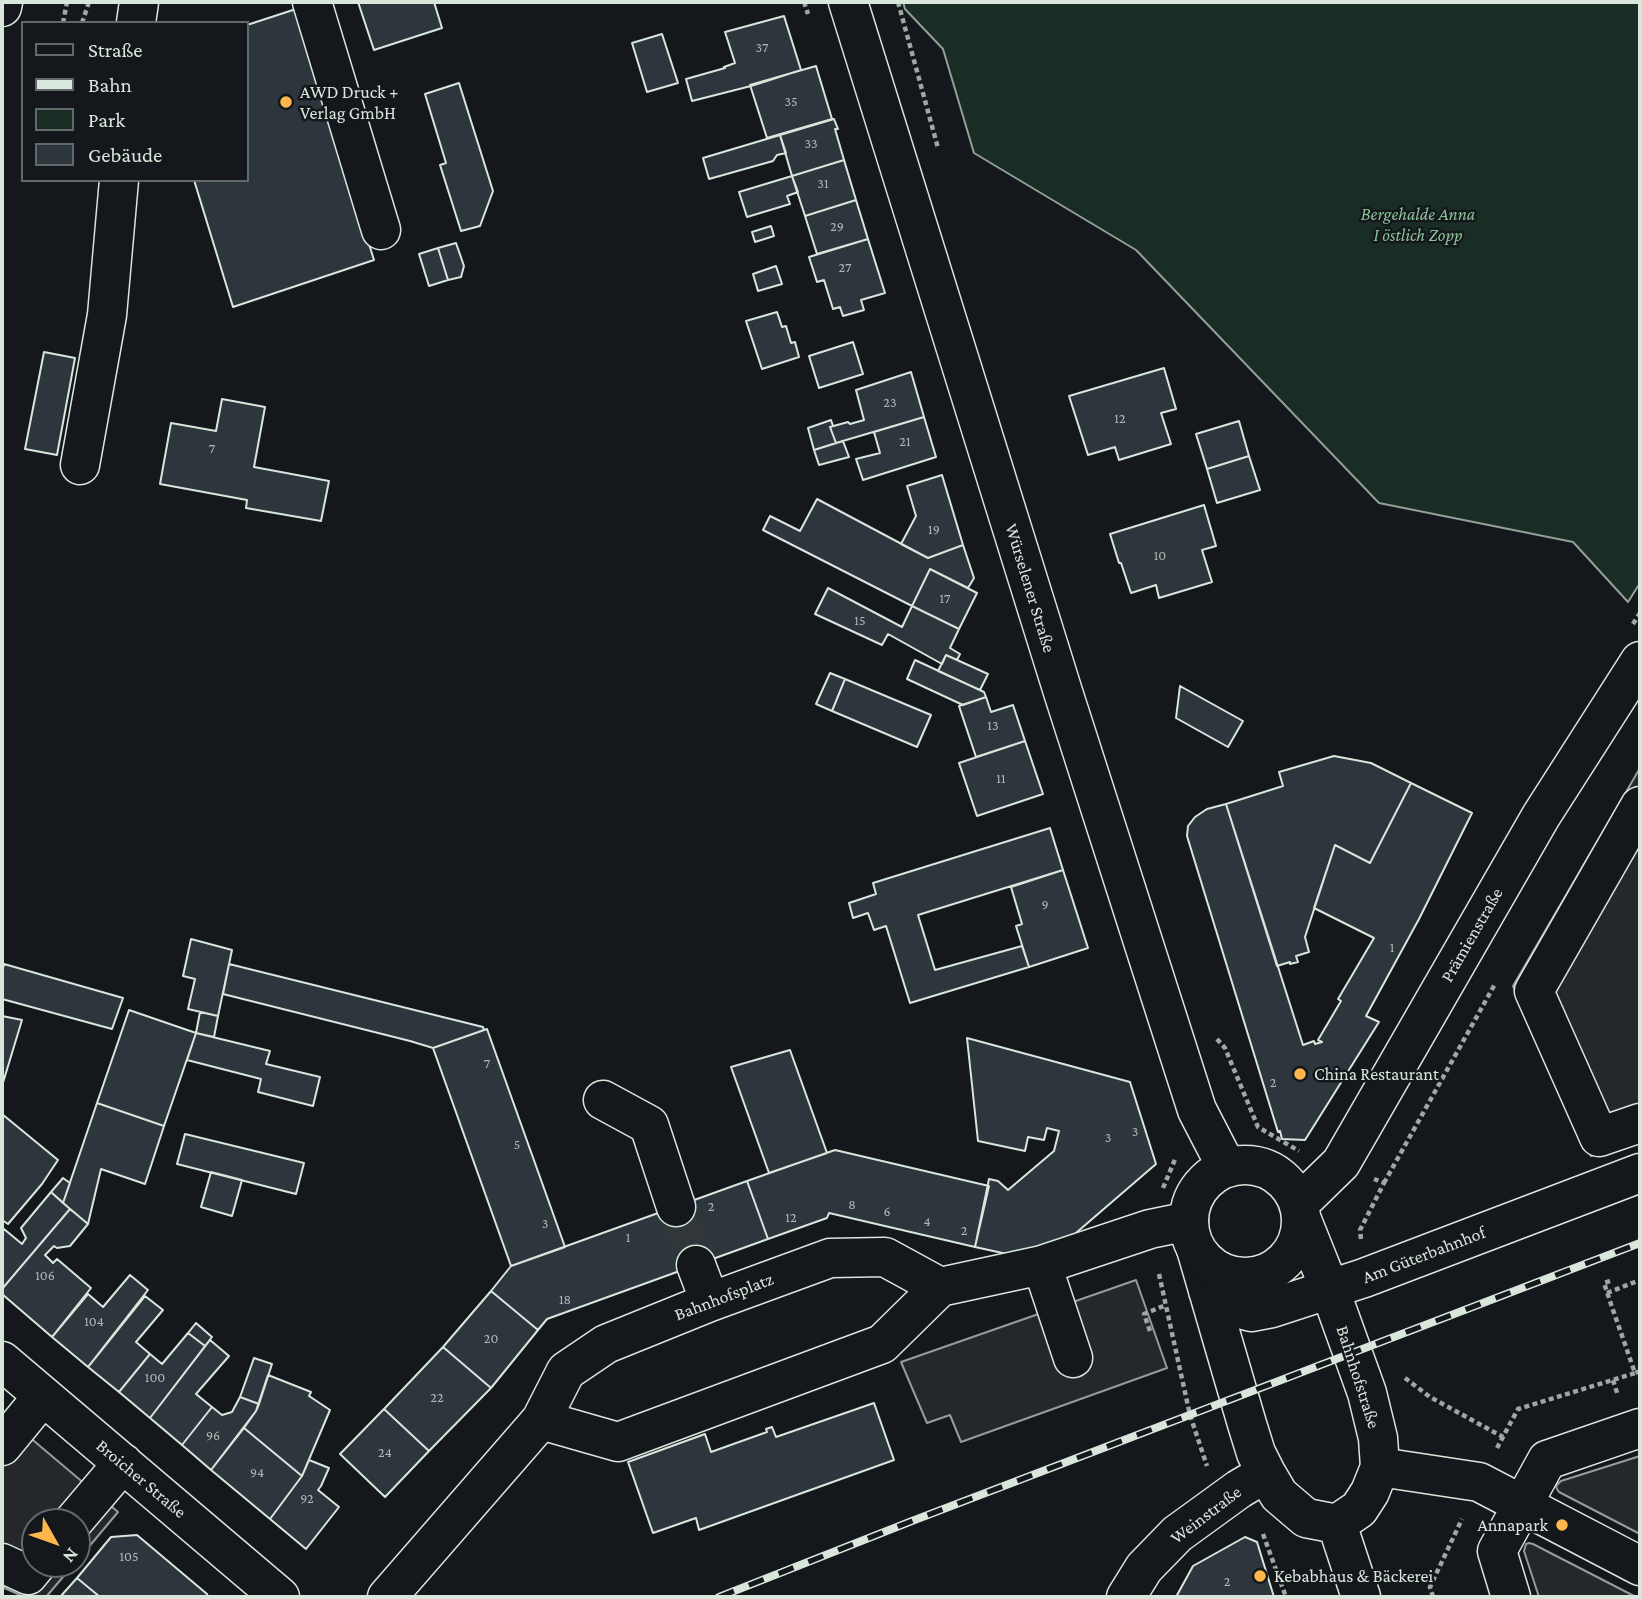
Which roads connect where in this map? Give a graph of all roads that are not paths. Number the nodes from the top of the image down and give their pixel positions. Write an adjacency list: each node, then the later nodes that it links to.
1 (3, 2): 5 (street)
2 (139, 2): 6 (street)
3 (312, 2): 8 (street)
4 (848, 2): 14 (street, Würselener Straße)
5 (2, 7)
6 (136, 21)
7 (118, 182): 9 (street)
8 (381, 230)
9 (80, 465)
10 (1639, 667): 17 (street, Prämienstraße)
11 (1640, 806): 13 (street)
12 (603, 1100): 16 (street)
13 (1640, 1123)
14 (1227, 1168): 17 (street, Bahnhofstraße); 18 (street)
15 (1640, 1172): 22 (street, Am Güterbahnhof)
16 (676, 1207)
17 (1301, 1212): 18 (street); 22 (street, Bahnhofstraße)
18 (1193, 1235): 20 (street); 23 (street)
19 (696, 1265): 24 (street)
20 (1042, 1265): 21 (street); 25 (street)
21 (940, 1287): 24 (street, Bahnhofsplatz); 28 (street)
22 (1330, 1290): 23 (street, Am Güterbahnhof); 32 (street, Bahnhofstraße)
23 (1208, 1291): 33 (street)
24 (710, 1302): 28 (street, Bahnhofsplatz)
25 (1073, 1358)
26 (2, 1361): 27 (street, Broicher Straße)
27 (43, 1396): 30 (street); 31 (street, Broicher Straße)
28 (541, 1420): 41 (street, Bahnhofsplatz)
29 (1640, 1427): 34 (street)
30 (2, 1446)
31 (123, 1463): 35 (street); 40 (street, Broicher Straße)
32 (1381, 1467): 34 (street); 36 (street)
33 (1266, 1473): 36 (street); 42 (street, Weinstraße)
34 (1523, 1504): 38 (street); 44 (street)
35 (85, 1508)
36 (1337, 1524): 43 (street)
37 (2, 1563): 39 (street)
38 (1640, 1566)
39 (21, 1572)
40 (280, 1597)
41 (387, 1597)
42 (1126, 1597)
43 (1361, 1597)
44 (1511, 1597)

